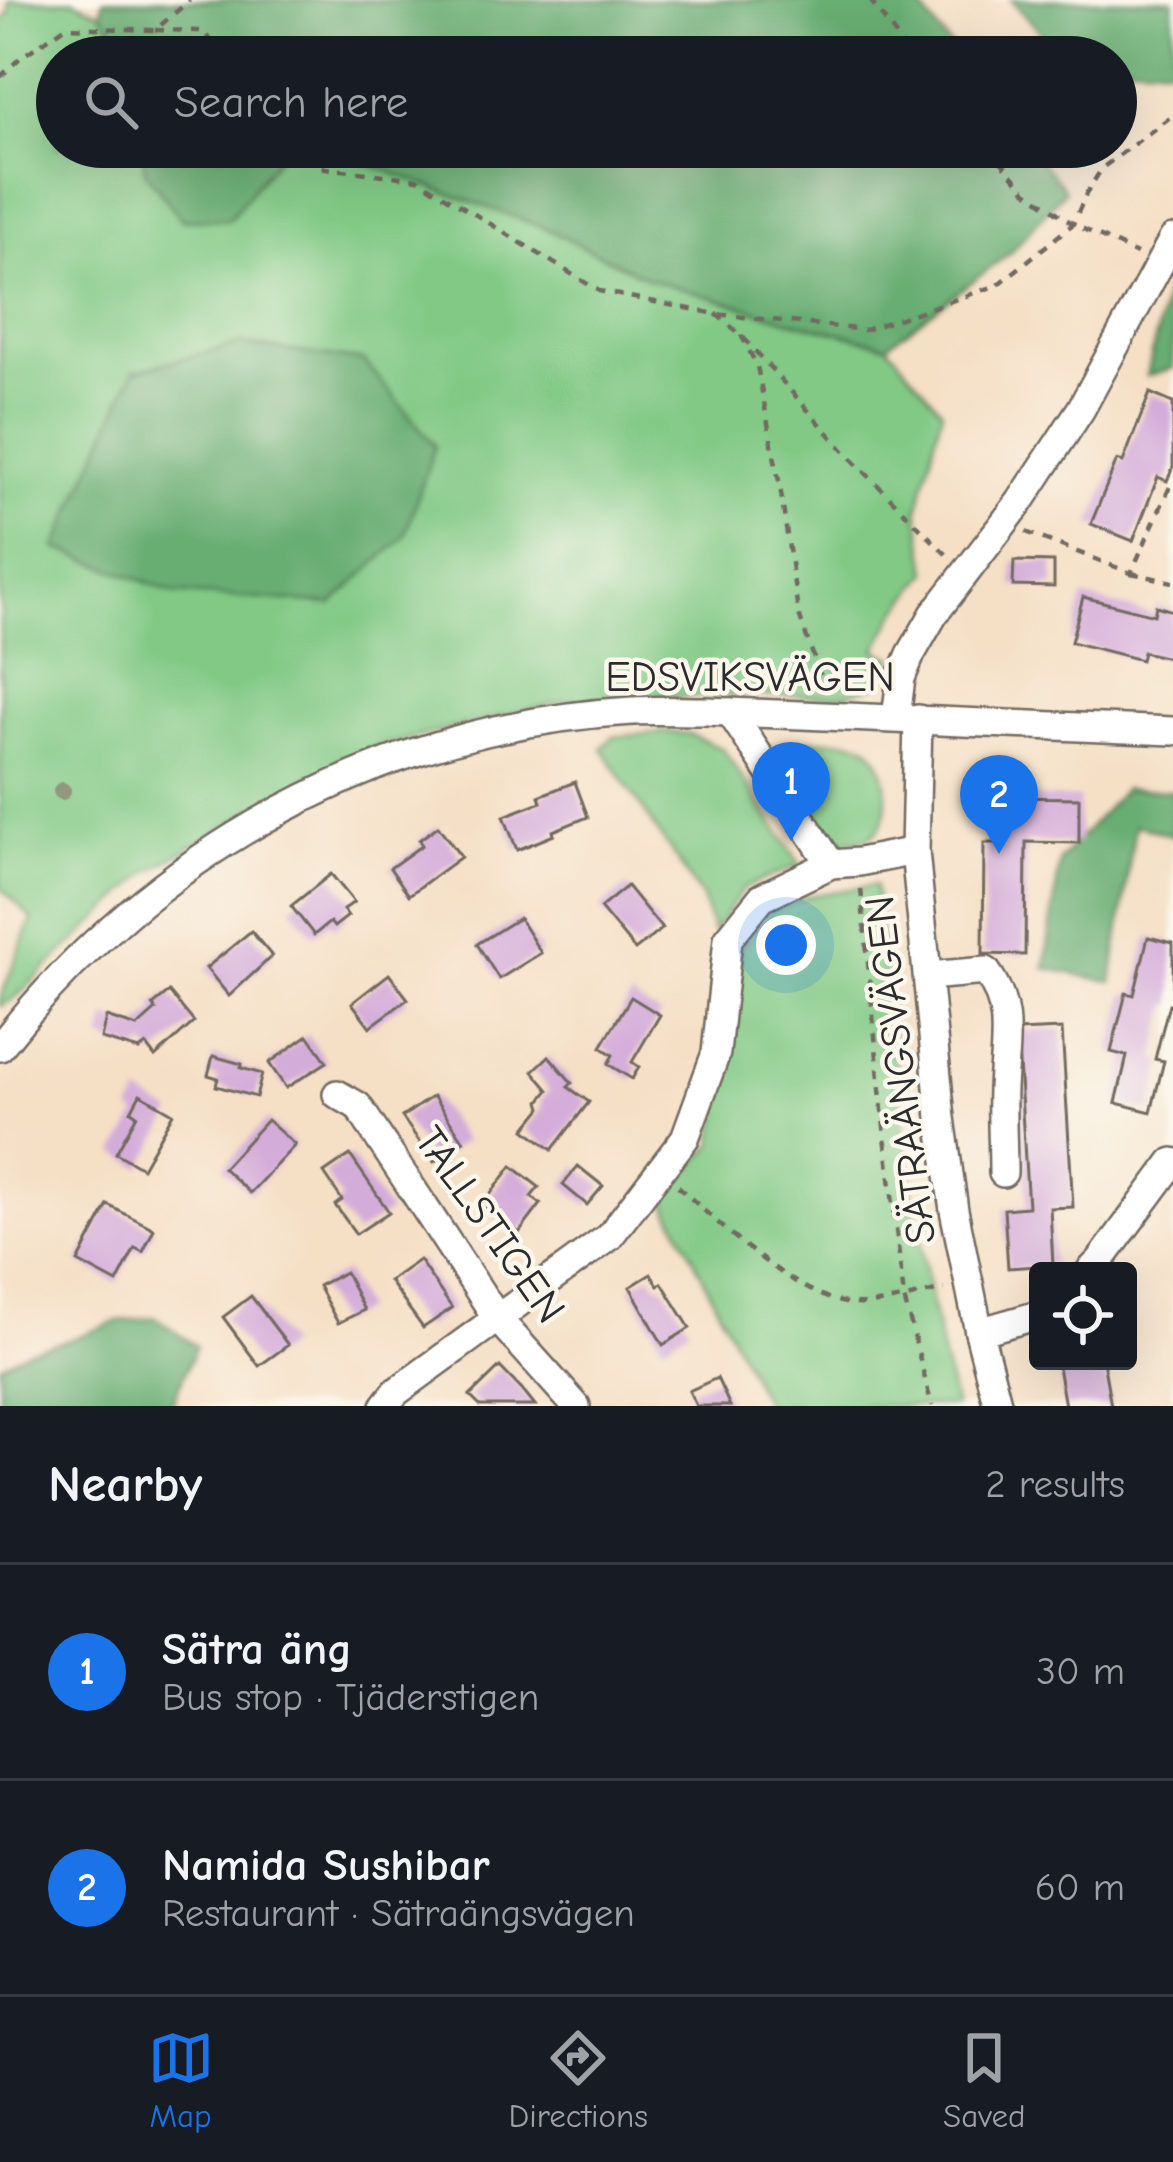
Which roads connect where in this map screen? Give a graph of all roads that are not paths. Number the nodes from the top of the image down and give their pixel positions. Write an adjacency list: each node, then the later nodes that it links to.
1 (1168, 243): 3 (street, SÄTRAÄNGSVÄGEN)
2 (730, 712): 3 (street, EDSVIKSVÄGEN); 6 (street); 8 (street, EDSVIKSVÄGEN)
3 (907, 718): 4 (street, EDSVIKSVÄGEN); 5 (street, SÄTRAÄNGSVÄGEN)
4 (1173, 731)
5 (915, 850): 6 (street); 7 (street, SÄTRAÄNGSVÄGEN)
6 (845, 863): 13 (street)
7 (928, 976): 11 (street); 15 (street, SÄTRAÄNGSVÄGEN)
8 (0, 1047)
9 (337, 1094): 13 (street, TALLSTIGEN)
10 (1173, 1162): 12 (street)
11 (1003, 1173)
12 (1099, 1262)
13 (497, 1318): 16 (street); 17 (street, TALLSTIGEN)
14 (1029, 1318): 15 (street)
15 (979, 1332): 18 (street, SÄTRAÄNGSVÄGEN)
16 (385, 1406)
17 (576, 1406)
18 (998, 1406)

